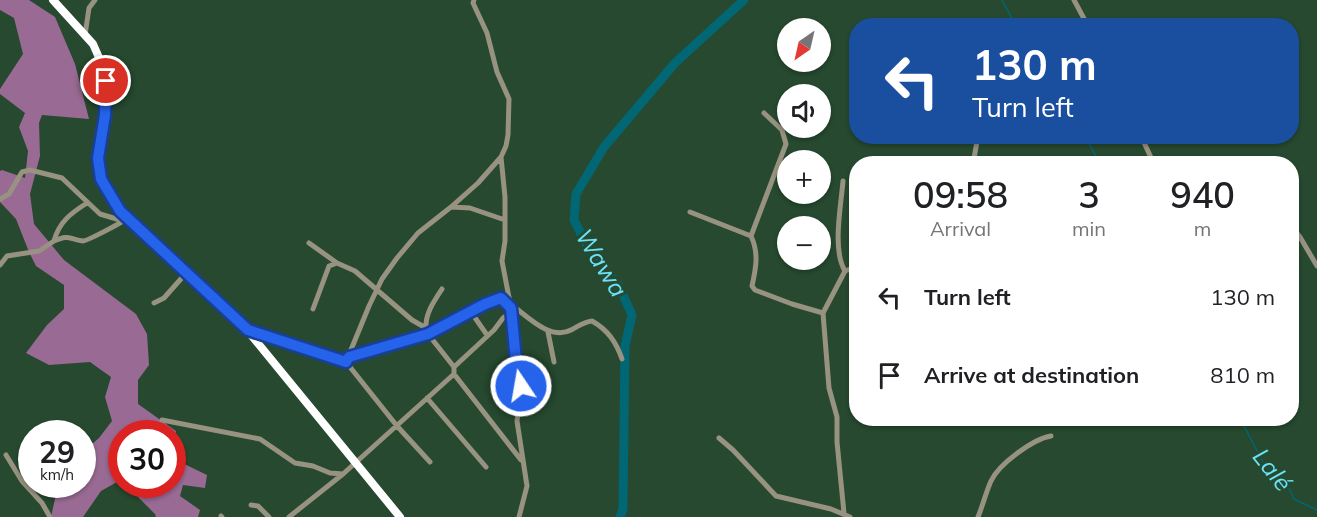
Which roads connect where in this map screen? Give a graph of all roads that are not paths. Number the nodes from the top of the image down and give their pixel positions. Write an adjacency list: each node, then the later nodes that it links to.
1 (53, 0): 6 (highway)
2 (95, 0): 6 (street)
3 (1074, 0): 5 (street)
4 (471, 1): 8 (street)
5 (1084, 18)
6 (85, 35): 15 (highway)
7 (764, 113): 16 (street)
8 (501, 157): 12 (street); 14 (street)
9 (843, 182): 24 (street)
10 (0, 199): 11 (street)
11 (87, 202): 15 (street); 18 (street)
12 (451, 207): 14 (street); 26 (street)
13 (690, 212): 16 (street)
14 (505, 220): 30 (street)
15 (127, 222): 18 (street); 25 (highway)
16 (751, 236): 32 (street)
17 (1299, 236): 22 (street)
18 (54, 241): 21 (street)
19 (309, 243): 20 (street)
20 (337, 263): 26 (street); 29 (street)
21 (0, 265)
22 (1317, 266)
23 (849, 270): 24 (street)
24 (845, 271): 32 (street)
25 (187, 272): 28 (street); 33 (highway)
26 (377, 290): 34 (street); 38 (street)
27 (442, 290): 34 (street)
28 (154, 303)
29 (313, 309)
30 (510, 310): 31 (street); 35 (street); 36 (street); 48 (street)
31 (471, 312): 34 (street); 36 (street)
32 (823, 313): 54 (street)
33 (248, 330): 38 (street); 49 (highway)
34 (428, 332): 38 (street); 40 (street)
35 (548, 332): 37 (street); 39 (street)
36 (487, 335): 40 (street)
37 (622, 359)
38 (348, 360): 44 (street)
39 (554, 362)
40 (454, 367): 41 (street)
41 (454, 374): 42 (street); 48 (street)
42 (427, 398): 44 (street); 51 (street)
43 (186, 425): 52 (street)
44 (397, 426): 49 (street); 50 (street)
45 (1052, 436): 61 (street)
46 (719, 438): 54 (street)
47 (6, 455): 55 (street)
48 (522, 461): 59 (street)
49 (357, 462): 52 (street); 58 (highway)
50 (430, 462)
51 (486, 467)
52 (343, 474): 57 (street)
53 (251, 505): 56 (street)
54 (844, 513): 60 (street)
55 (50, 517)
56 (269, 517)
57 (289, 517)
58 (400, 517)
59 (519, 517)
60 (850, 517)
61 (978, 517)

